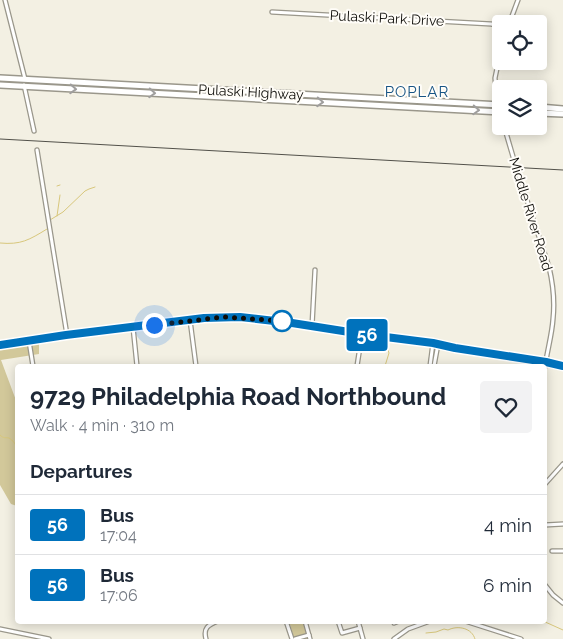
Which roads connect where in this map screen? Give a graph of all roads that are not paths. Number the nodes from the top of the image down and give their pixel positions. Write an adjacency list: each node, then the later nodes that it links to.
1 (5, 0): 7 (street)
2 (518, 0): 4 (street)
3 (272, 12): 5 (street, Pulaski Park Drive)
4 (512, 15)
5 (492, 24)
6 (0, 78): 7 (highway, Pulaski Highway)
7 (25, 79): 9 (street); 10 (highway, Pulaski Highway)
8 (0, 85): 9 (highway, Pulaski Highway)
9 (24, 86): 13 (highway, Pulaski Highway, one-way to 13); 16 (street)
10 (492, 105)
11 (547, 108): 12 (highway)
12 (563, 109)
13 (492, 112)
14 (547, 114): 15 (highway)
15 (563, 114)
16 (34, 131)
17 (507, 135): 34 (street, Middle River Road, bridge)
18 (37, 150): 24 (street)
19 (315, 270): 21 (street)
20 (190, 320): 21 (main road); 22 (main road); 30 (street)
21 (312, 326): 23 (main road)
22 (133, 327): 24 (main road); 29 (street)
23 (362, 334): 26 (main road); 31 (street)
24 (66, 335): 25 (main road)
25 (29, 340): 27 (main road); 28 (street)
26 (436, 344): 32 (street); 33 (street); 34 (main road)
27 (0, 345)
28 (33, 364)
29 (137, 364)
30 (196, 364)
31 (357, 364)
32 (431, 364)
33 (434, 364)
34 (545, 364)
35 (547, 364): 36 (main road)
36 (563, 366)
37 (563, 464): 38 (street)
38 (547, 482)
39 (563, 524): 40 (street)
40 (547, 525)
41 (552, 551): 42 (street)
42 (563, 551)
43 (547, 588): 44 (street)
44 (563, 602)
45 (209, 624): 60 (street)
46 (287, 624): 61 (street)
47 (306, 624): 56 (street)
48 (339, 624): 54 (street)
49 (359, 624): 54 (street)
50 (413, 624): 53 (street)
51 (422, 624): 53 (street)
52 (474, 624): 58 (street)
53 (414, 627): 63 (street)
54 (360, 628): 62 (street)
55 (0, 629): 59 (street)
56 (310, 637): 57 (street)
57 (300, 638): 61 (street)
58 (515, 638): 64 (street)
59 (49, 639)
60 (206, 639)
61 (293, 639)
62 (363, 639)
63 (394, 639)
64 (521, 639)

